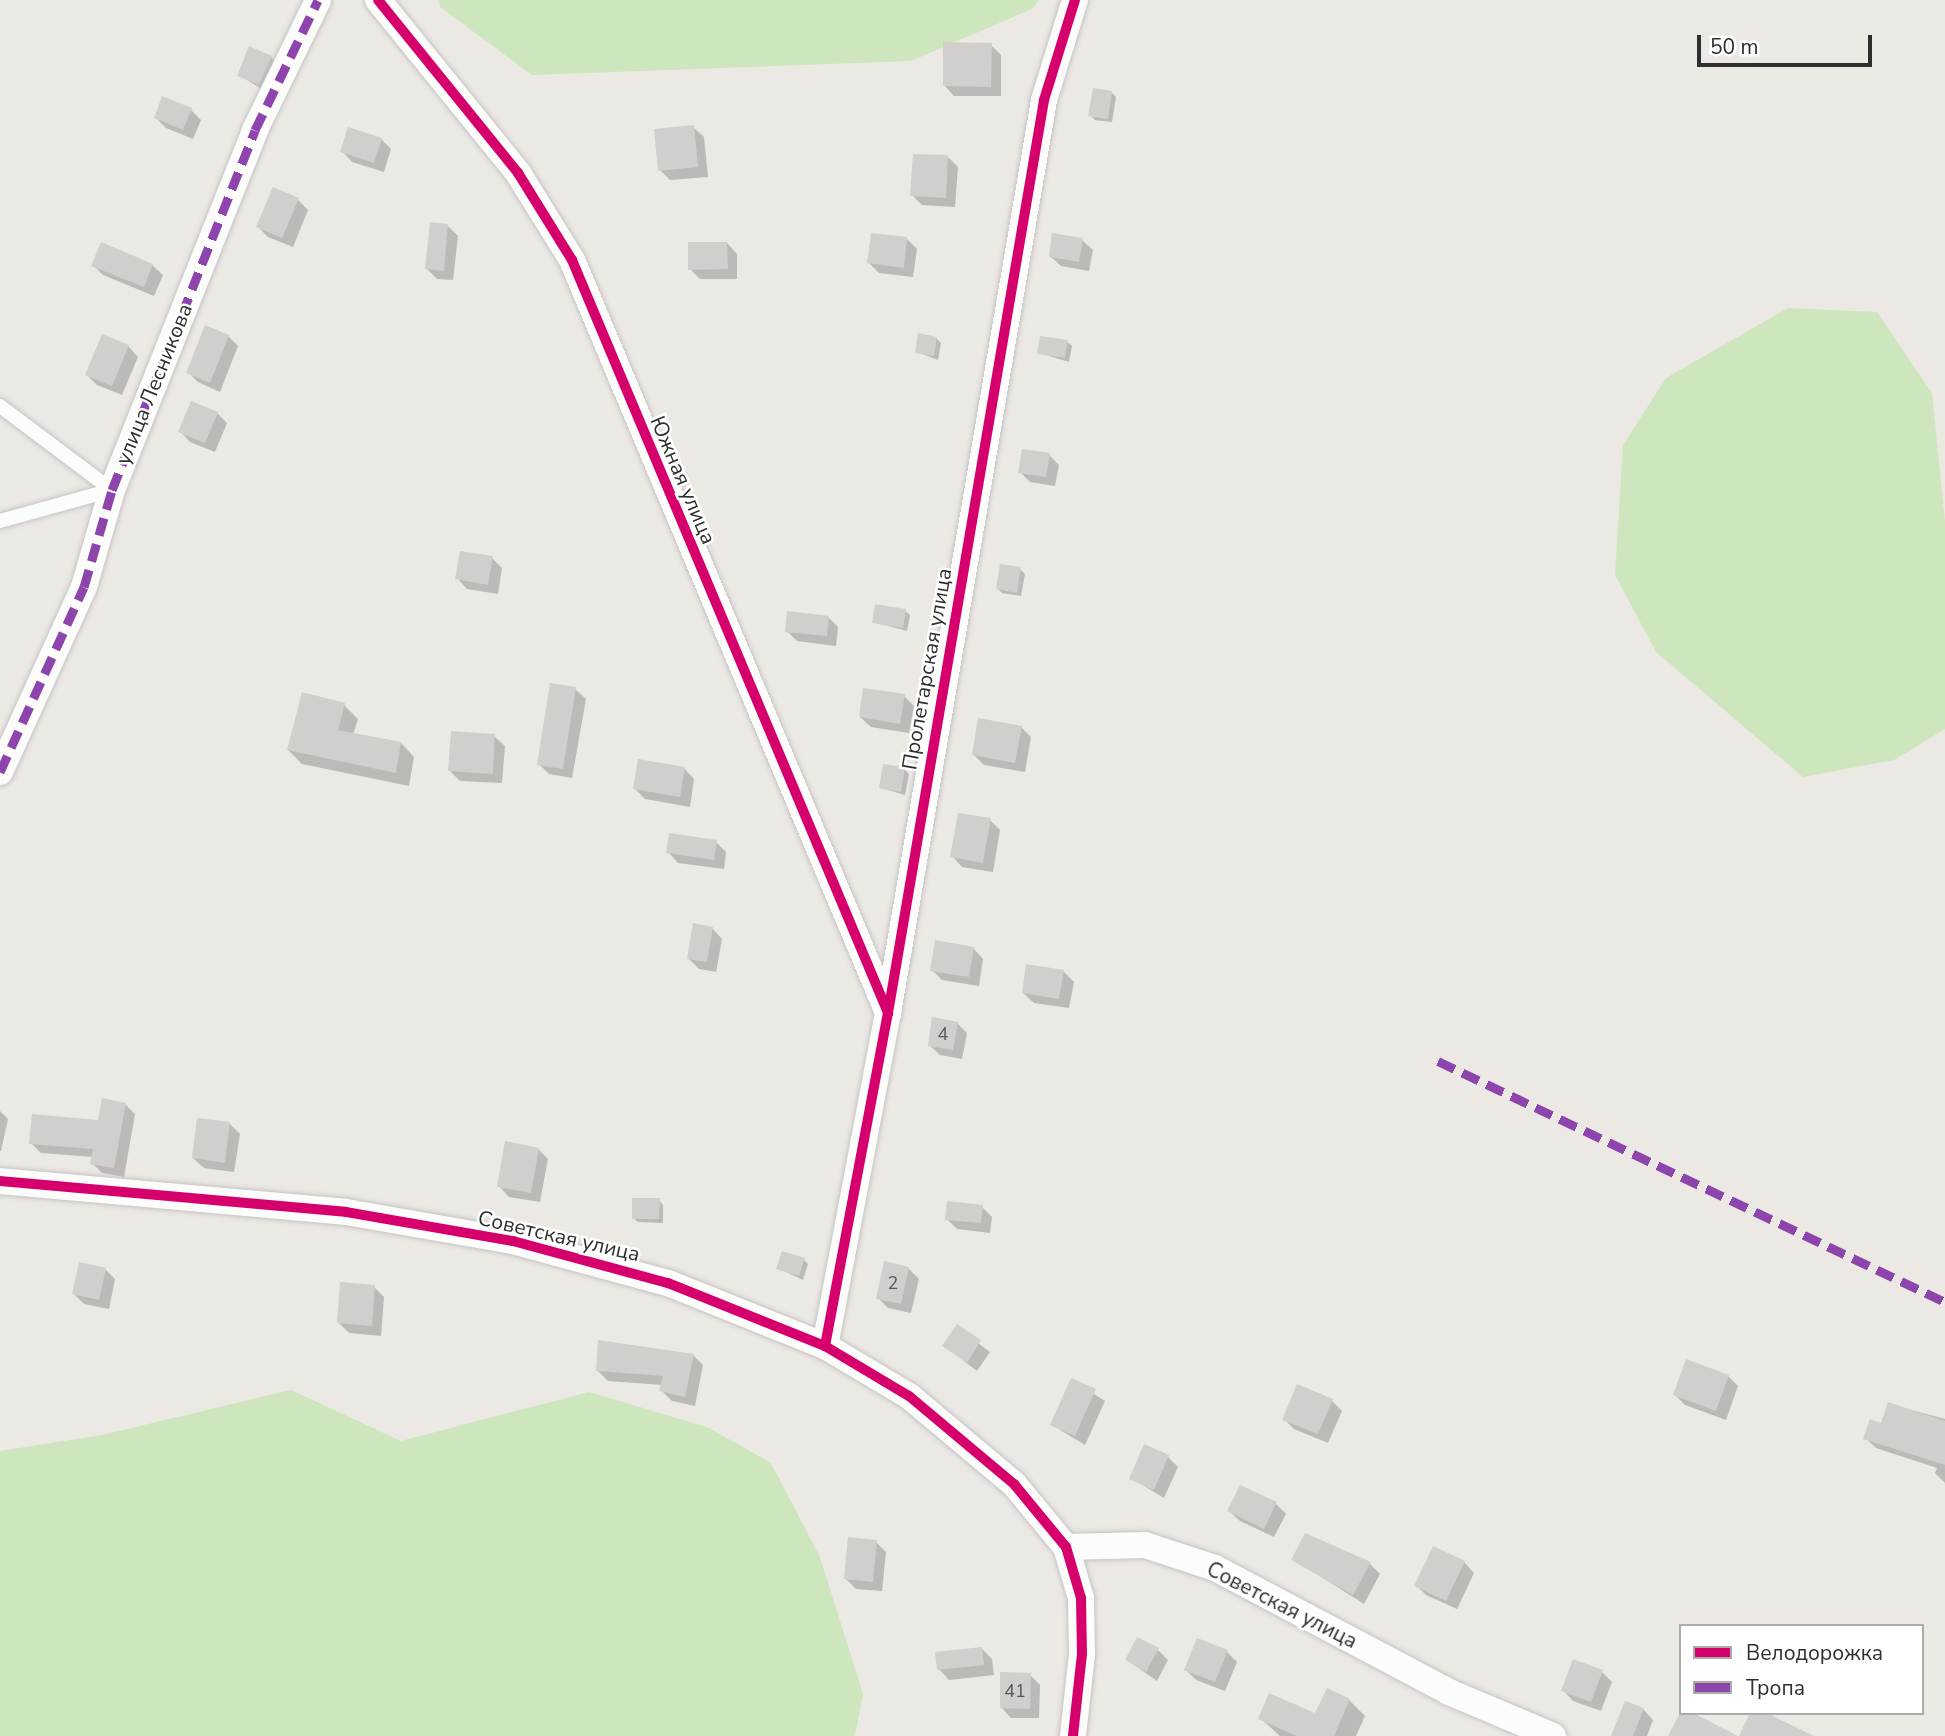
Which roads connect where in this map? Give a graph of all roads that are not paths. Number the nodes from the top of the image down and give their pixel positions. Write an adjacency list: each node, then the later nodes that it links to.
1 (317, 0): 5 (street, улица Лесникова)
2 (378, 0): 8 (street, Южная улица)
3 (1075, 0): 8 (street, Пролетарская улица)
4 (0, 406): 5 (lane)
5 (112, 489): 6 (lane); 7 (street, улица Лесникова)
6 (0, 521)
7 (0, 772)
8 (888, 1013): 10 (street, Пролетарская улица)
9 (0, 1181): 10 (street, Советская улица)
10 (825, 1346): 11 (street, Советская улица)
11 (1066, 1547): 12 (street); 13 (street, Советская улица)
12 (1073, 1736)
13 (1552, 1736)

